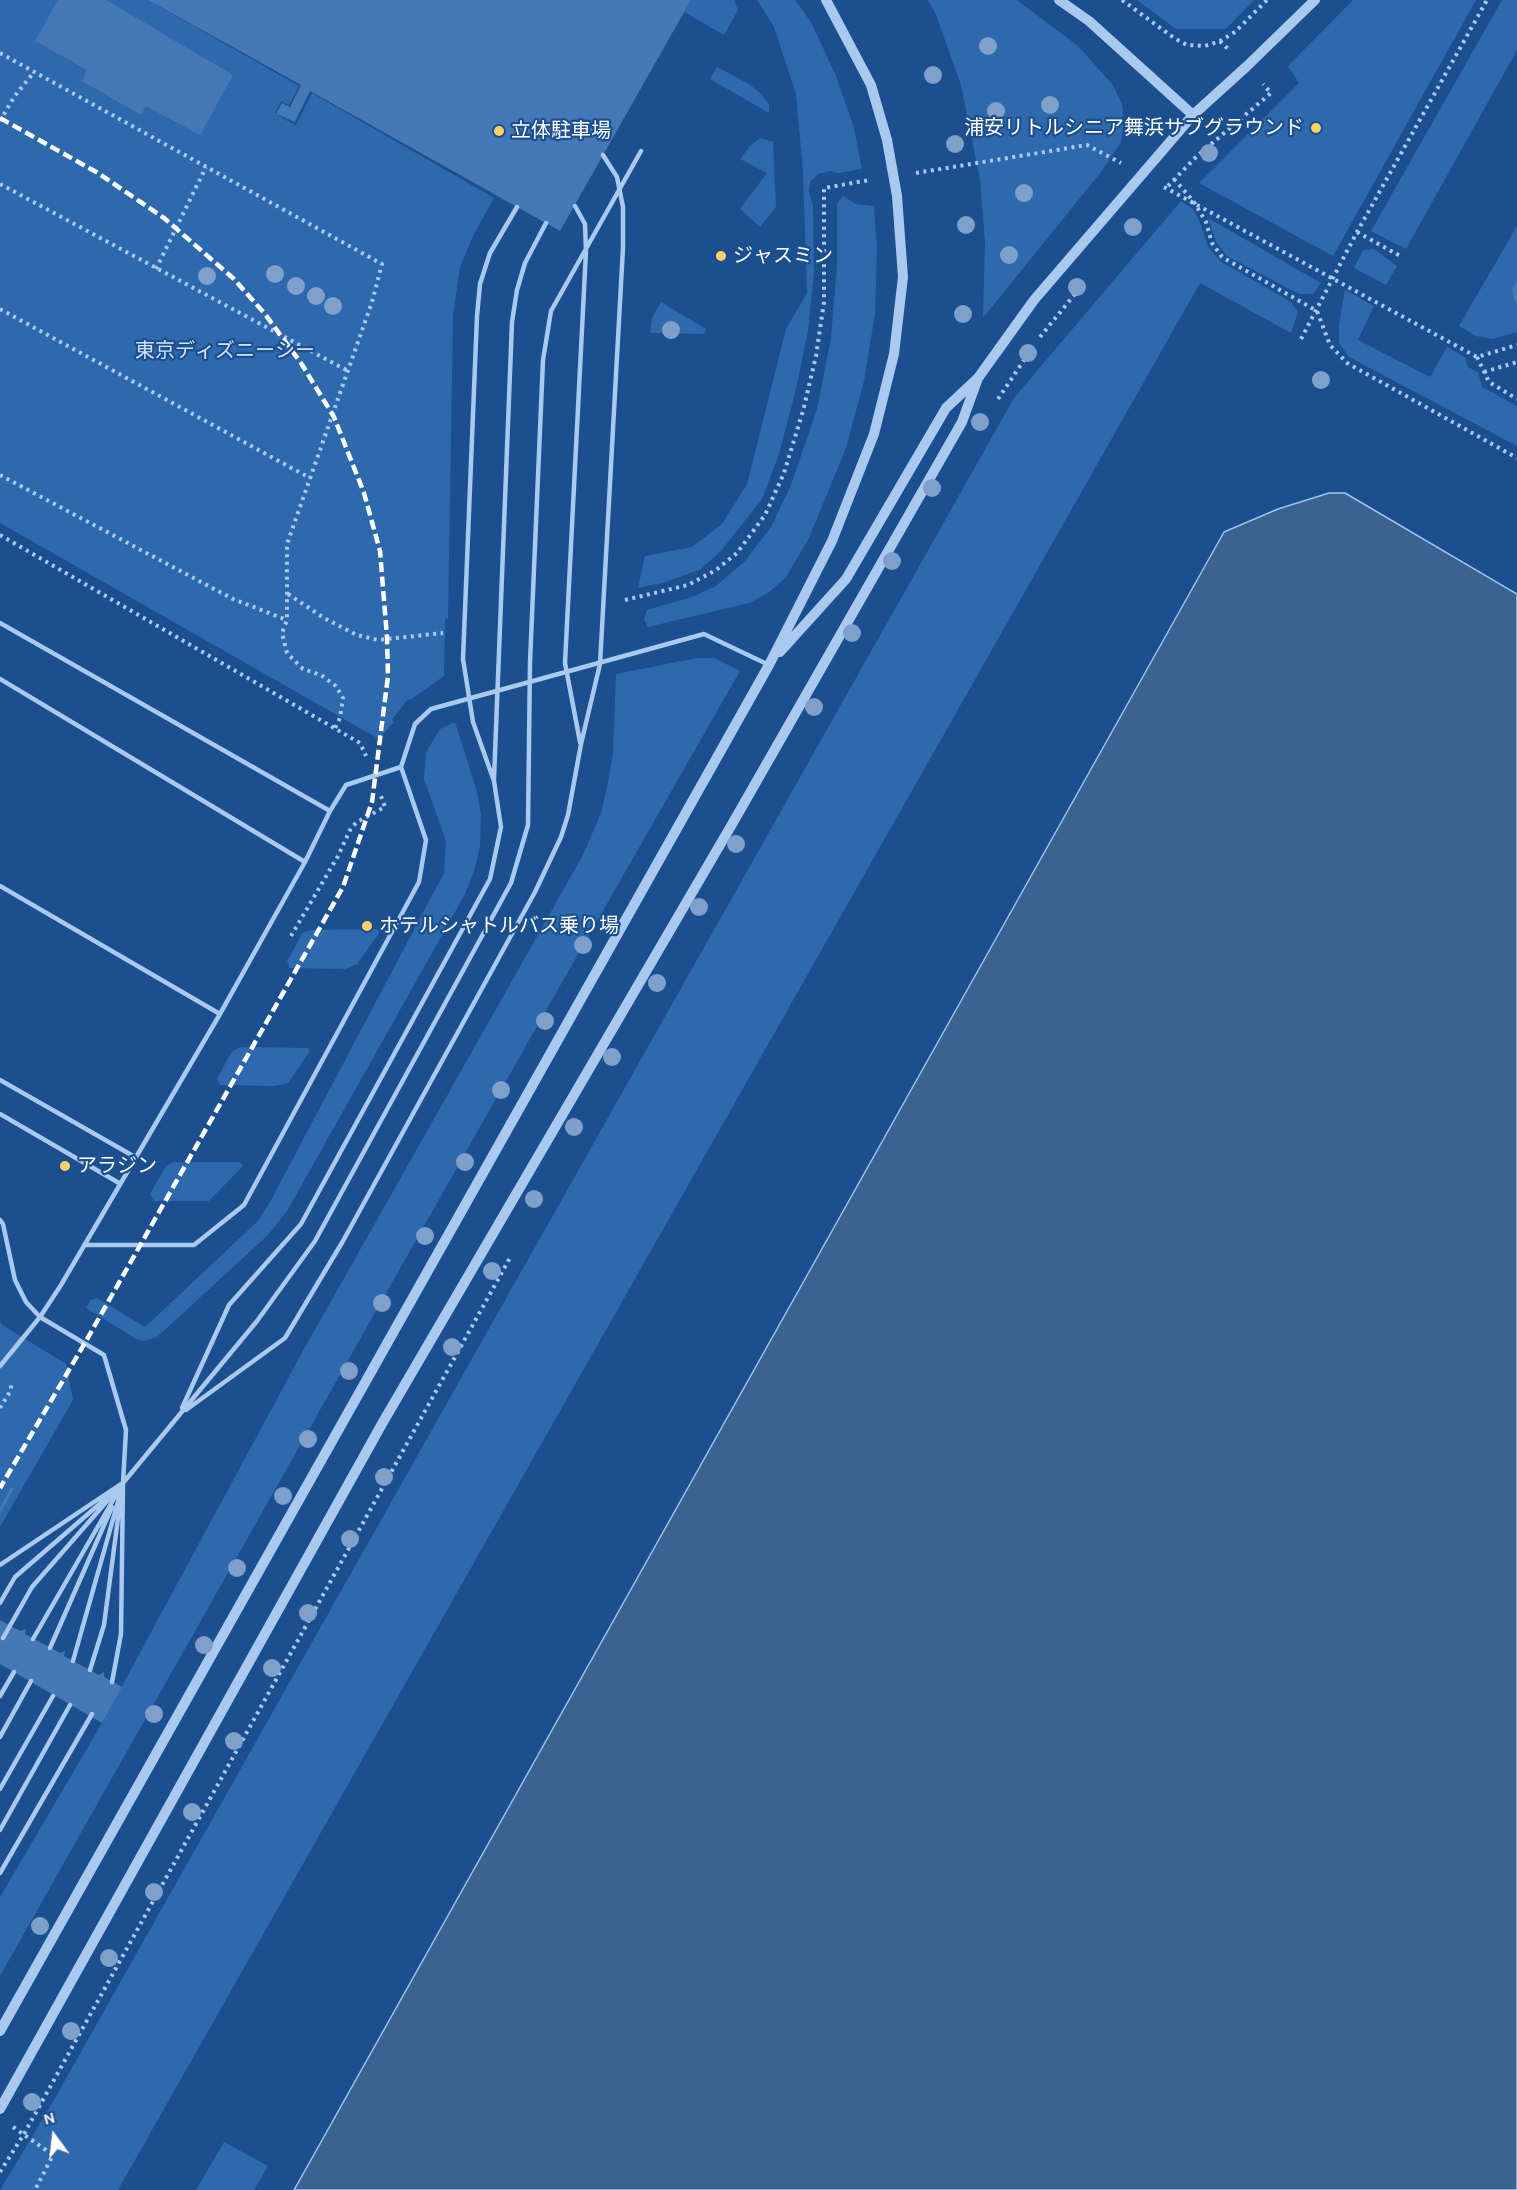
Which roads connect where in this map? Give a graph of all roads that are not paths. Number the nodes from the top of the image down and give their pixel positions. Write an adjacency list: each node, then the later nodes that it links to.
1 (826, 0): 12 (street)
2 (1059, 0): 4 (street)
3 (1315, 0): 4 (street)
4 (1192, 115): 10 (street)
5 (641, 151): 29 (lane)
6 (603, 155): 14 (lane)
7 (575, 206): 14 (lane)
8 (517, 207): 16 (lane)
9 (546, 223): 16 (lane)
10 (978, 378): 12 (street); 50 (street)
11 (0, 623): 17 (lane)
12 (769, 665): 15 (lane); 49 (street)
13 (0, 679): 18 (lane)
14 (581, 744): 29 (lane)
15 (400, 767): 17 (lane); 26 (lane)
16 (494, 782): 29 (lane)
17 (330, 811): 18 (lane)
18 (305, 862): 20 (lane)
19 (0, 886): 20 (lane)
20 (220, 1014): 23 (lane)
21 (0, 1080): 23 (lane)
22 (0, 1114): 24 (lane)
23 (135, 1157): 24 (lane)
24 (119, 1184): 26 (lane)
25 (0, 1220): 27 (lane)
26 (84, 1245): 27 (lane)
27 (40, 1317): 28 (lane); 30 (lane)
28 (0, 1366)
29 (179, 1415): 30 (lane)
30 (123, 1483): 31 (lane); 32 (lane); 33 (lane); 34 (lane); 35 (lane); 36 (lane); 37 (lane); 40 (lane)
31 (0, 1565)
32 (0, 1603)
33 (3, 1638)
34 (33, 1639)
35 (50, 1648)
36 (74, 1660)
37 (90, 1670)
38 (14, 1671): 41 (lane)
39 (31, 1682): 45 (lane)
40 (112, 1682)
41 (0, 1696)
42 (53, 1696): 46 (lane)
43 (70, 1705): 47 (lane)
44 (92, 1714): 48 (lane)
45 (0, 1737)
46 (0, 1789)
47 (0, 1830)
48 (0, 1873)
49 (0, 2031)
50 (0, 2109)

